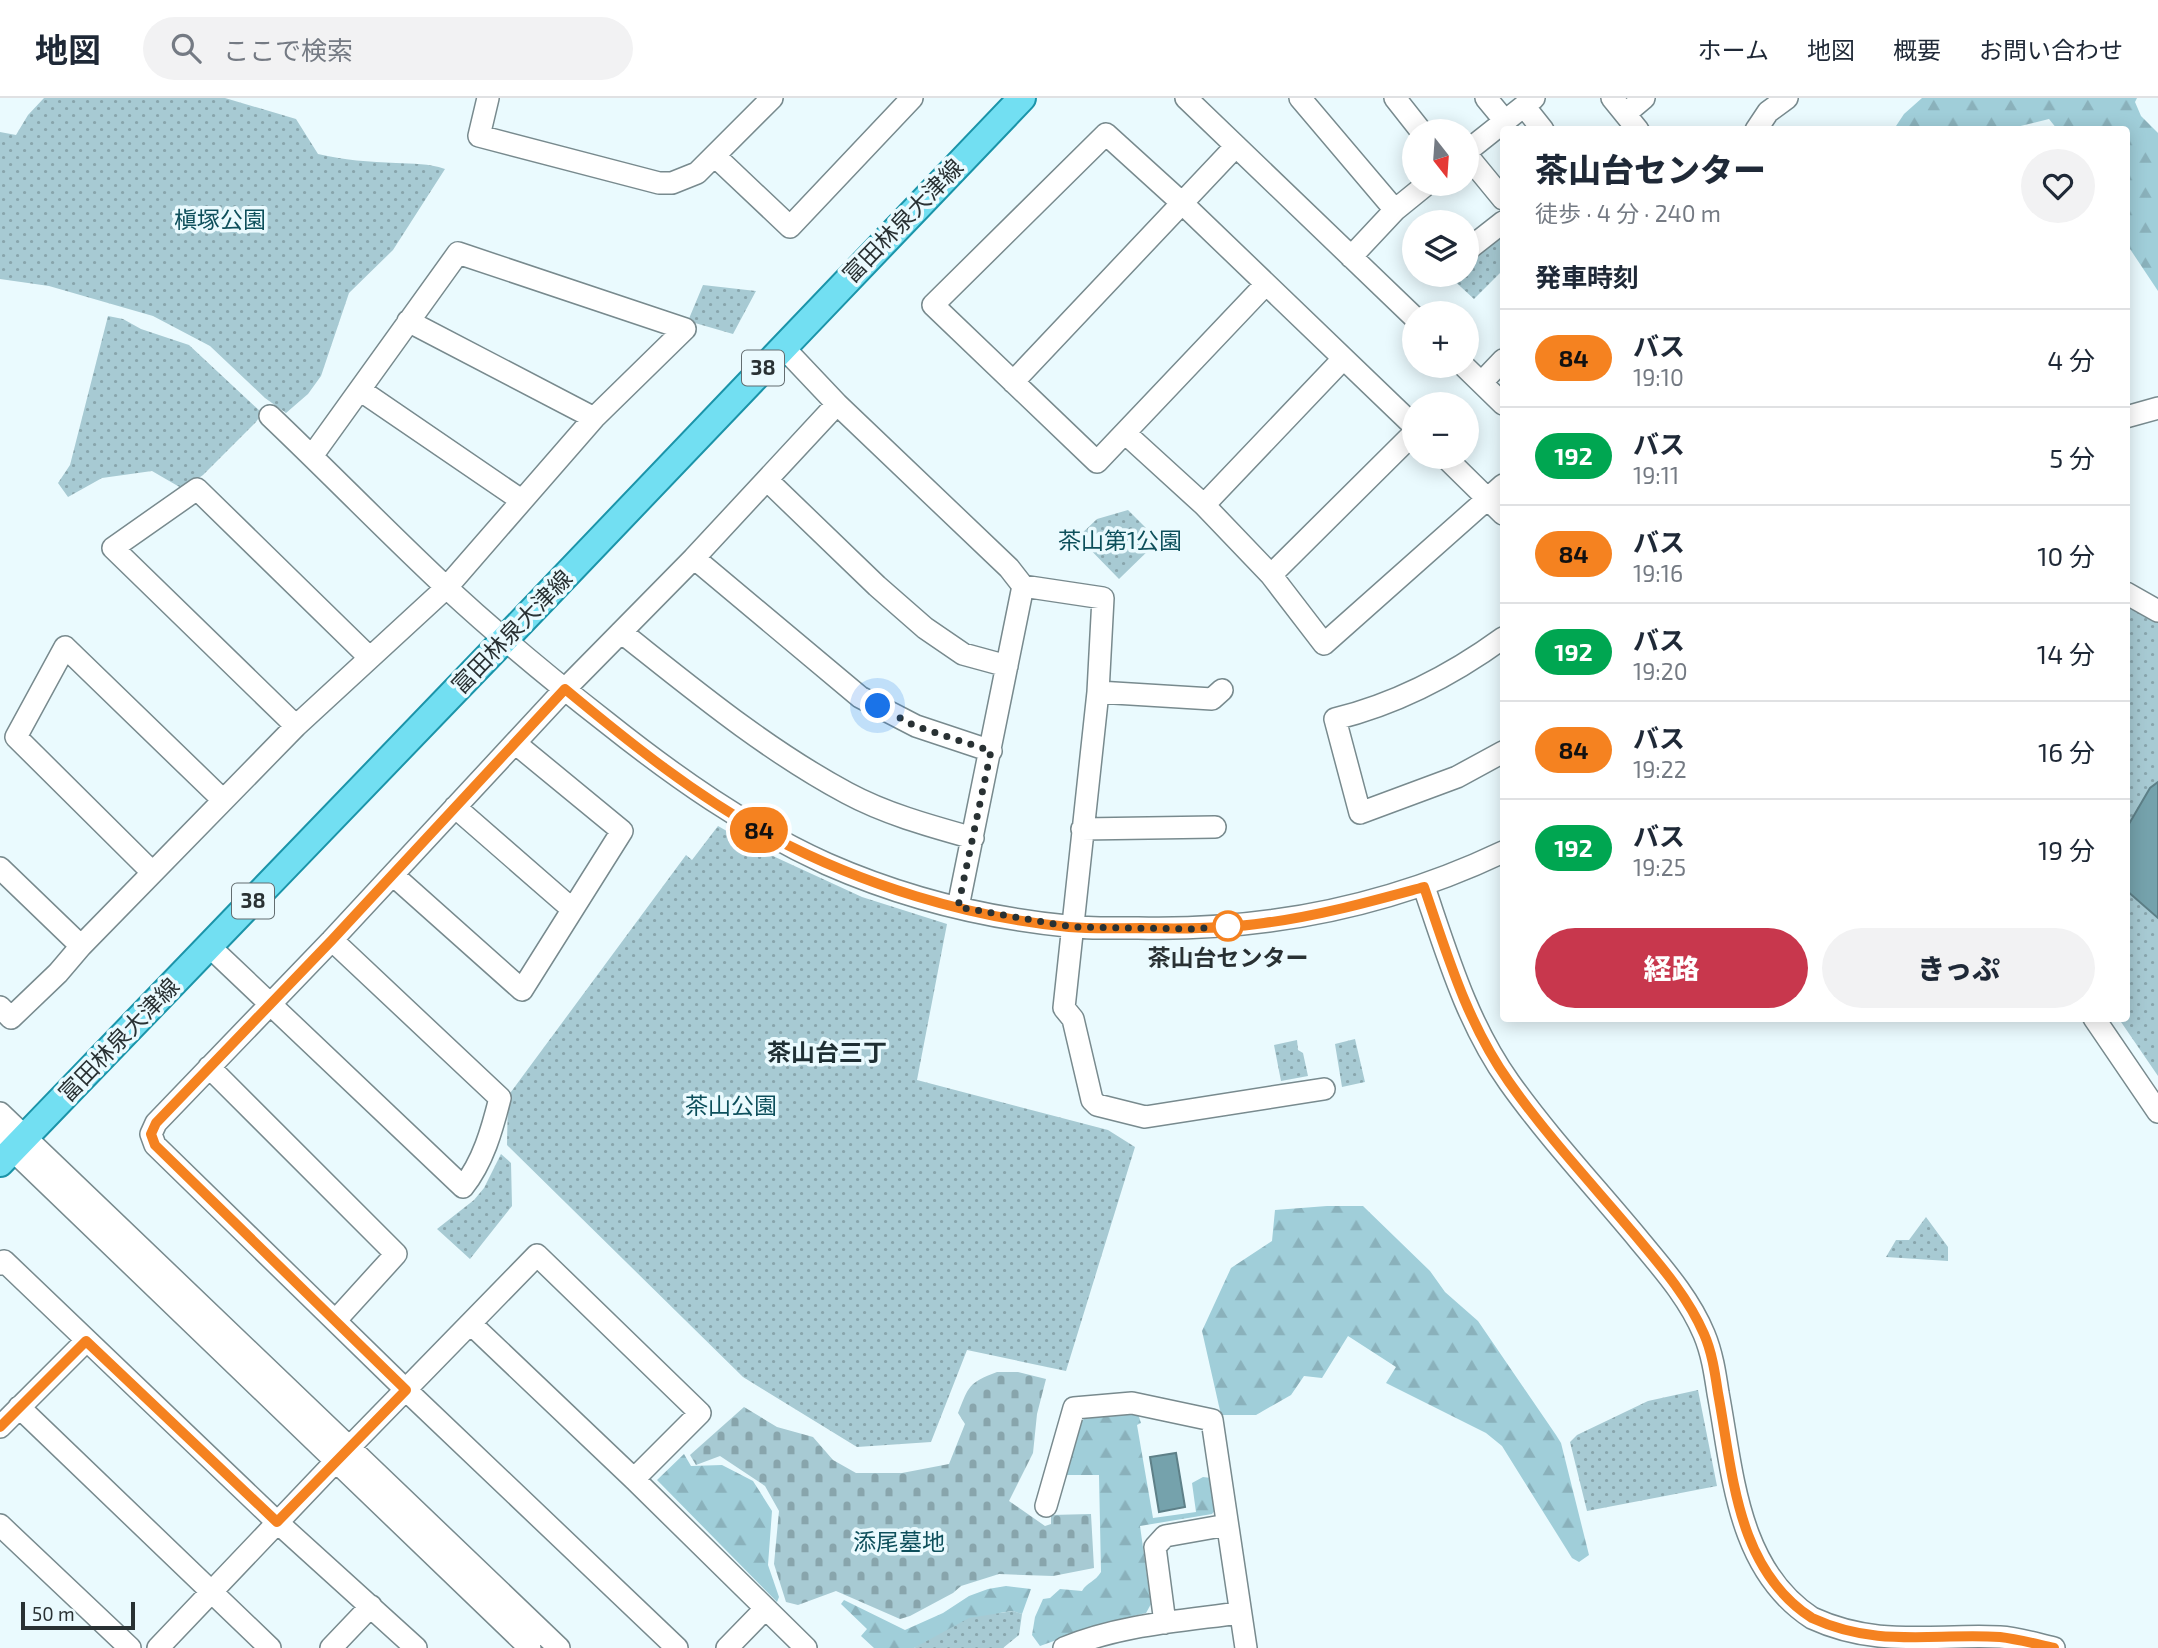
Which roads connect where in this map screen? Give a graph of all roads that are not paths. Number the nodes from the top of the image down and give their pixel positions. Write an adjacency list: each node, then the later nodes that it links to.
1 (488, 98): 19 (street)
2 (772, 98): 19 (street)
3 (912, 98): 19 (street)
4 (1022, 98): 31 (main road, 富田林泉大津線 / 38)
5 (1186, 98): 18 (street)
6 (1300, 98): 24 (street)
7 (1395, 98): 13 (street)
8 (1486, 98): 14 (street)
9 (1644, 98): 12 (street)
10 (1787, 98): 16 (street)
11 (1529, 102): 14 (street); 15 (street)
12 (1625, 114)
13 (1412, 119)
14 (1505, 121): 17 (street)
15 (1541, 126)
16 (1759, 126)
17 (1479, 142)
18 (1236, 146): 23 (street); 27 (street)
19 (716, 156)
20 (1479, 169): 21 (street)
21 (1500, 195)
22 (1412, 196): 24 (street)
23 (1182, 203): 28 (street); 35 (street); 35 (street)
24 (1395, 210): 27 (street)
25 (1500, 224): 26 (street)
26 (1479, 241)
27 (1351, 257): 29 (street)
28 (1266, 284): 32 (street); 45 (street)
29 (1402, 306)
30 (408, 321): 37 (street); 44 (street); 44 (street)
31 (782, 347): 39 (street); 60 (main road, 富田林泉大津線 / 38)
32 (1343, 359): 41 (street); 52 (street)
33 (1500, 363): 36 (street)
34 (1478, 378): 36 (street)
35 (1013, 382): 45 (street)
36 (1482, 382): 38 (street)
37 (360, 390): 47 (street); 50 (street)
38 (1500, 401)
39 (837, 404): 49 (street); 55 (street)
40 (2158, 408): 43 (street)
41 (1402, 415)
42 (270, 416): 47 (street)
43 (2130, 416)
44 (594, 418): 50 (street)
45 (1125, 433): 52 (street)
46 (1402, 445): 54 (street)
47 (312, 456): 56 (street)
48 (1460, 469): 51 (street)
49 (767, 480): 53 (street); 63 (street)
50 (521, 500): 56 (street)
51 (1498, 500): 54 (street)
52 (1204, 505): 54 (street)
53 (694, 558): 59 (street); 69 (street)
54 (1271, 575)
55 (1023, 586): 63 (street); 66 (street)
56 (447, 587): 60 (street); 62 (street)
57 (2130, 595): 58 (street)
58 (2158, 611)
59 (621, 632): 64 (street); 75 (street)
60 (505, 639): 64 (street); 86 (main road, 富田林泉大津線 / 38)
61 (1500, 640): 70 (street)
62 (369, 657): 67 (street); 67 (street)
63 (1007, 666): 69 (street)
64 (565, 689): 68 (street); 81 (street)
65 (1222, 690): 66 (street)
66 (1098, 692): 74 (street)
67 (296, 726): 71 (street)
68 (516, 743): 72 (street); 82 (street)
69 (991, 751): 75 (street)
70 (1500, 754)
71 (223, 800): 78 (street); 78 (street)
72 (455, 807): 79 (street); 82 (street)
73 (1214, 827): 74 (street)
74 (1082, 829): 83 (street)
75 (973, 838): 81 (street)
76 (1500, 853): 80 (street)
77 (0, 867): 85 (street)
78 (152, 872): 85 (street)
79 (393, 875): 82 (street); 84 (street)
80 (1424, 887): 83 (street); 125 (street)
81 (958, 907): 83 (street)
82 (572, 909)
83 (1072, 927): 91 (street)
84 (332, 940): 87 (street); 87 (street)
85 (81, 946): 88 (street)
86 (209, 946): 87 (street); 94 (main road, 富田林泉大津線 / 38)
87 (271, 1002): 90 (street)
88 (0, 1007)
89 (2097, 1022): 92 (street)
90 (209, 1067): 96 (street); 96 (street)
91 (1324, 1088)
92 (2158, 1112)
93 (0, 1113): 94 (street)
94 (9, 1147): 102 (street)
95 (0, 1264): 98 (street)
96 (336, 1320): 99 (street)
97 (471, 1324): 99 (street); 103 (street); 103 (street)
98 (86, 1341): 100 (street); 105 (street)
99 (406, 1390): 102 (street); 120 (street)
100 (19, 1407): 101 (street); 108 (street)
101 (0, 1427)
102 (343, 1453): 105 (street); 118 (street); 119 (street)
103 (634, 1479): 110 (street)
104 (1046, 1506): 107 (street)
105 (277, 1522): 108 (street); 109 (street)
106 (0, 1525): 113 (street)
107 (1227, 1525): 111 (street); 112 (street)
108 (213, 1592): 114 (street); 115 (street)
109 (371, 1606): 116 (street); 117 (street)
110 (765, 1609): 121 (street); 122 (street)
111 (1239, 1613): 112 (street); 124 (street)
112 (1165, 1623): 123 (street)
113 (130, 1648)
114 (158, 1648)
115 (270, 1648)
116 (331, 1648)
117 (416, 1648)
118 (530, 1648)
119 (559, 1648)
120 (677, 1648)
121 (727, 1648)
122 (806, 1648)
123 (1064, 1648)
124 (1246, 1648)
125 (2054, 1648)

